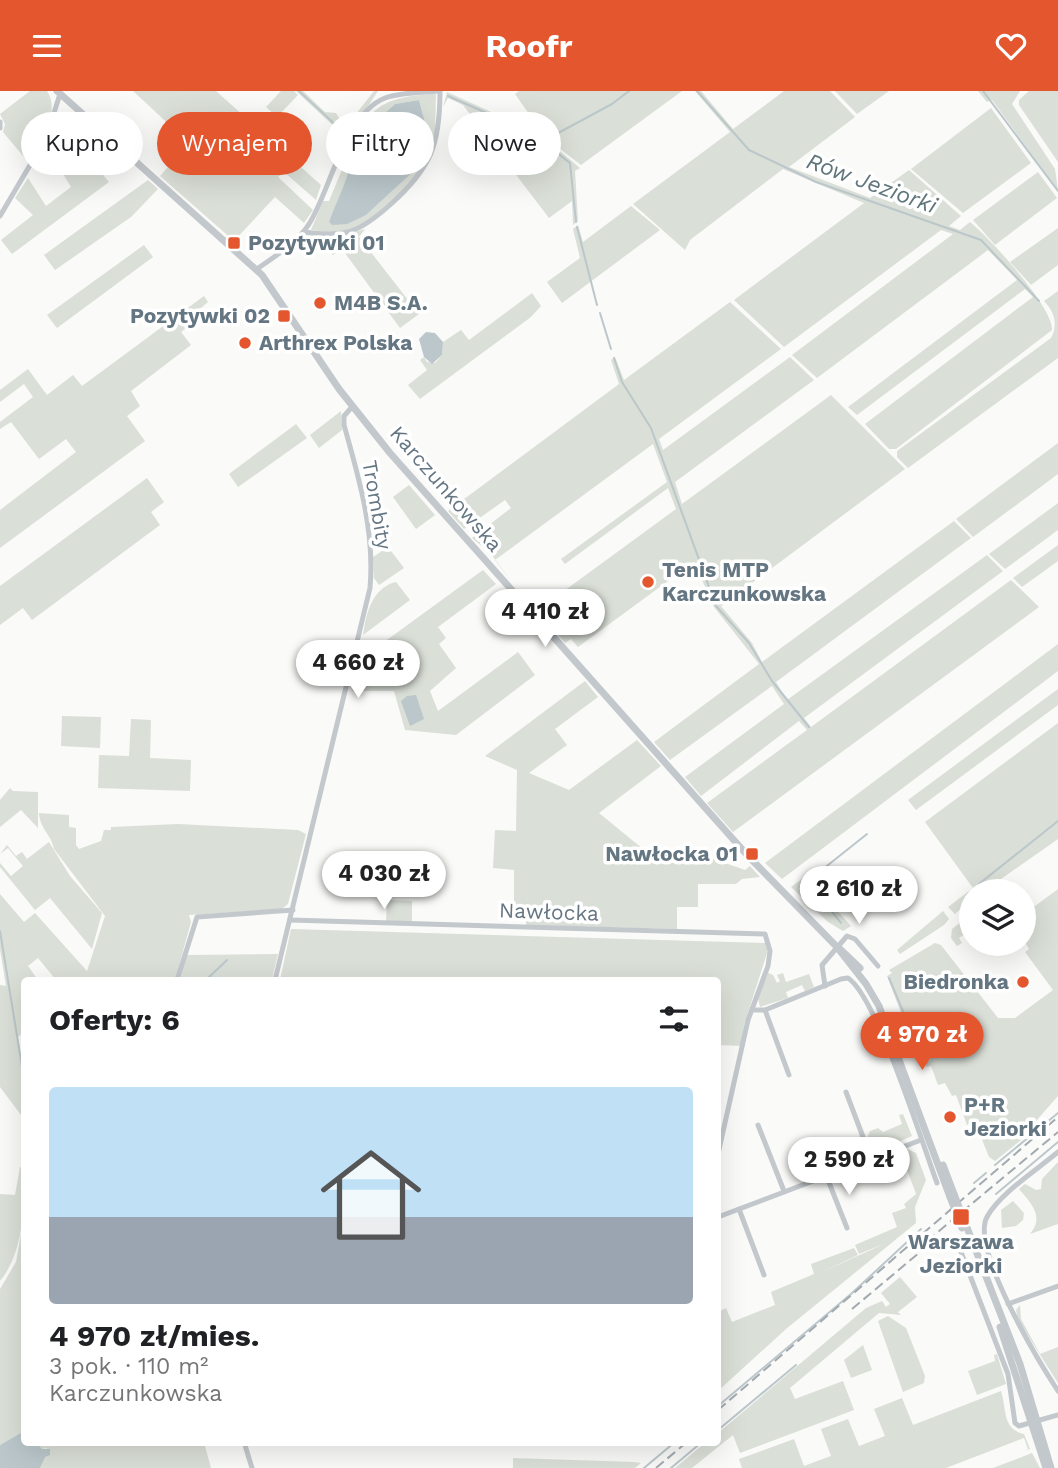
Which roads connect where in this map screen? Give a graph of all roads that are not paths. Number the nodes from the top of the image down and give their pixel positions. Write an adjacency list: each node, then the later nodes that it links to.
1 (439, 91): 3 (street); 7 (street)
2 (58, 92): 6 (street); 8 (street, Karczunkowska)
3 (386, 94): 7 (street)
4 (0, 123): 5 (street)
5 (0, 128)
6 (0, 216)
7 (304, 232): 8 (street)
8 (257, 269): 9 (street, Karczunkowska)
9 (352, 407): 10 (street, Trombity); 12 (street, Karczunkowska)
10 (293, 910): 11 (street, Trombity); 14 (street)
11 (290, 920): 15 (street, Trombity); 17 (street, Nawłocka)
12 (837, 947): 13 (street); 16 (street); 38 (street, Karczunkowska, bridge)
13 (878, 966)
14 (178, 977)
15 (276, 977)
16 (825, 986): 18 (street); 22 (street)
17 (751, 1010): 18 (street); 23 (street)
18 (765, 1010): 19 (street)
19 (789, 1075)
20 (846, 1092): 25 (street)
21 (758, 1125): 28 (street)
22 (920, 1140): 25 (street); 27 (street)
23 (721, 1141)
24 (1058, 1152): 35 (street)
25 (871, 1158): 26 (street)
26 (826, 1175): 28 (street); 31 (street)
27 (937, 1183)
28 (784, 1191): 29 (street)
29 (740, 1209): 30 (street); 33 (street)
30 (721, 1216)
31 (847, 1228)
32 (956, 1239): 38 (street)
33 (764, 1275)
34 (1058, 1286): 35 (street)
35 (1009, 1304): 36 (street)
36 (1058, 1391)
37 (1058, 1415): 38 (street)
38 (1036, 1424): 41 (street, Karczunkowska)
39 (245, 1446): 40 (street)
40 (252, 1468)
41 (1049, 1468)

